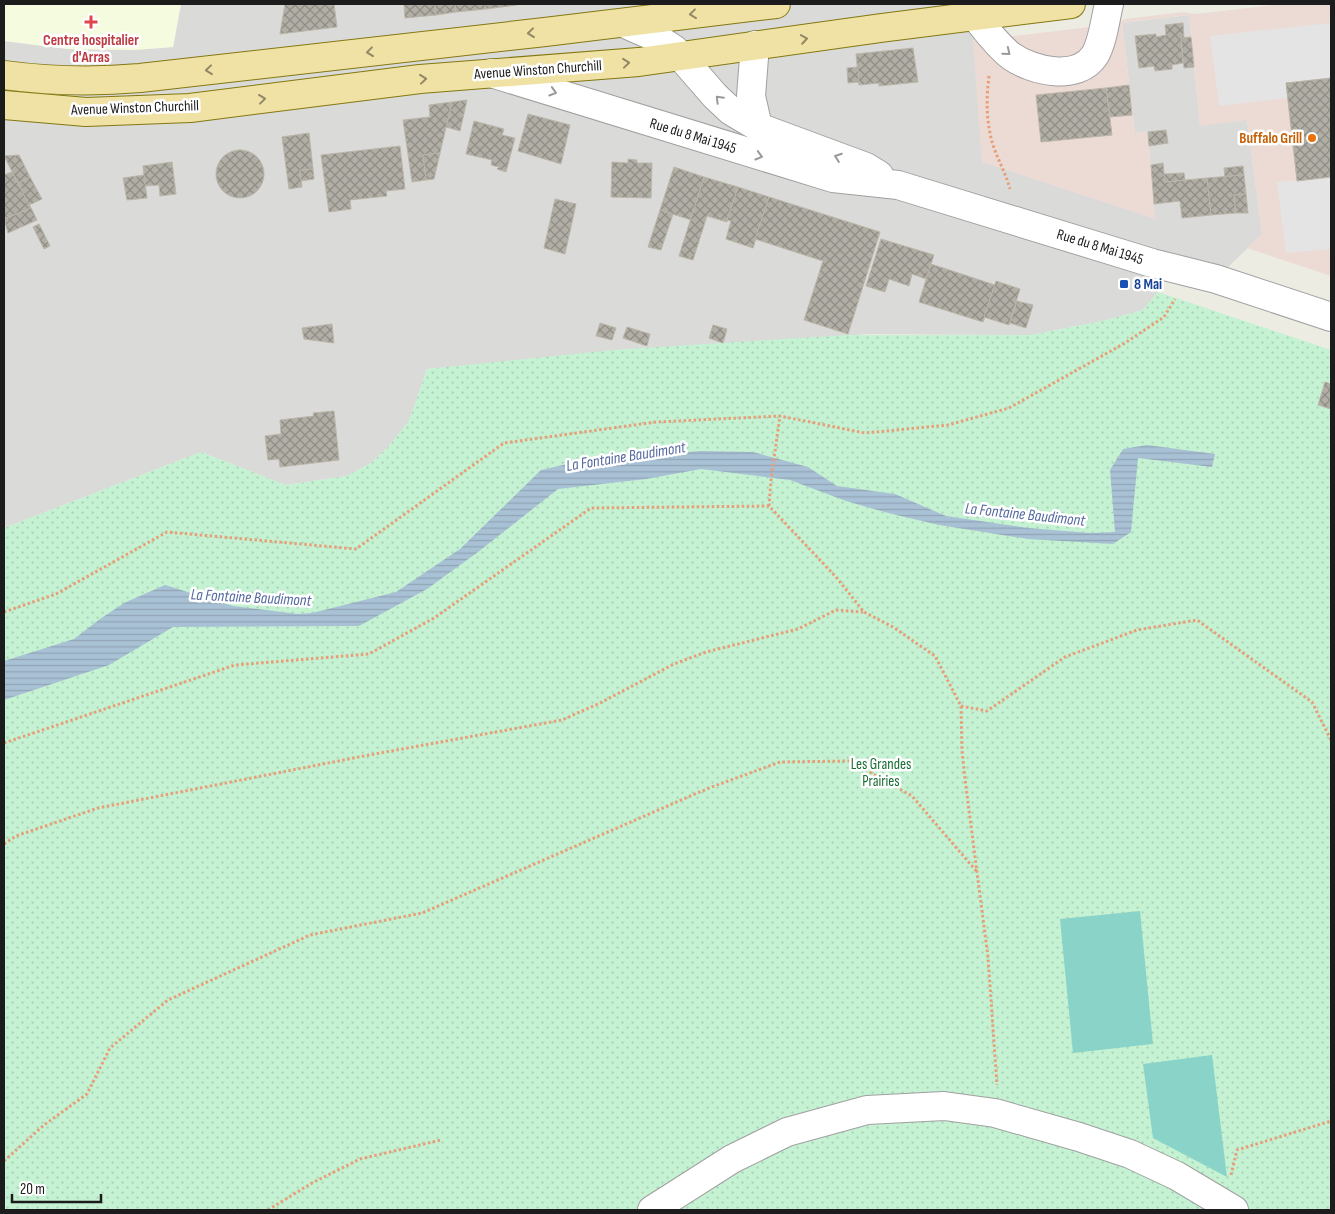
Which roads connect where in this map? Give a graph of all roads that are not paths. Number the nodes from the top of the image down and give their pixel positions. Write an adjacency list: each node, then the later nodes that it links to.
1 (776, 4): 5 (main road, Avenue Winston Churchill, one-way to 5)
2 (1071, 4): 4 (main road, Avenue Winston Churchill)
3 (1109, 4): 4 (street, one-way to 3)
4 (975, 16): 6 (main road, Avenue Winston Churchill, one-way to 4)
5 (623, 23): 7 (street, Rue du 8 Mai 1945); 9 (main road, Avenue Winston Churchill, one-way to 9)
6 (755, 45): 7 (main road, Avenue Winston Churchill); 13 (street)
7 (681, 56): 8 (main road, Avenue Winston Churchill, one-way to 7); 13 (street, Rue du 8 Mai 1945, one-way to 7)
8 (490, 73): 11 (main road, Avenue Winston Churchill, one-way to 8); 14 (street, Rue du 8 Mai 1945, one-way to 14)
9 (4, 74)
10 (4, 106): 11 (main road, Avenue Winston Churchill)
11 (57, 110): 12 (street)
12 (4, 118)
13 (758, 127): 14 (street, Rue du 8 Mai 1945, one-way to 13)
14 (898, 185): 15 (street, Rue du 8 Mai 1945)
15 (1331, 317)
16 (1224, 1204): 17 (street)
17 (652, 1210)

